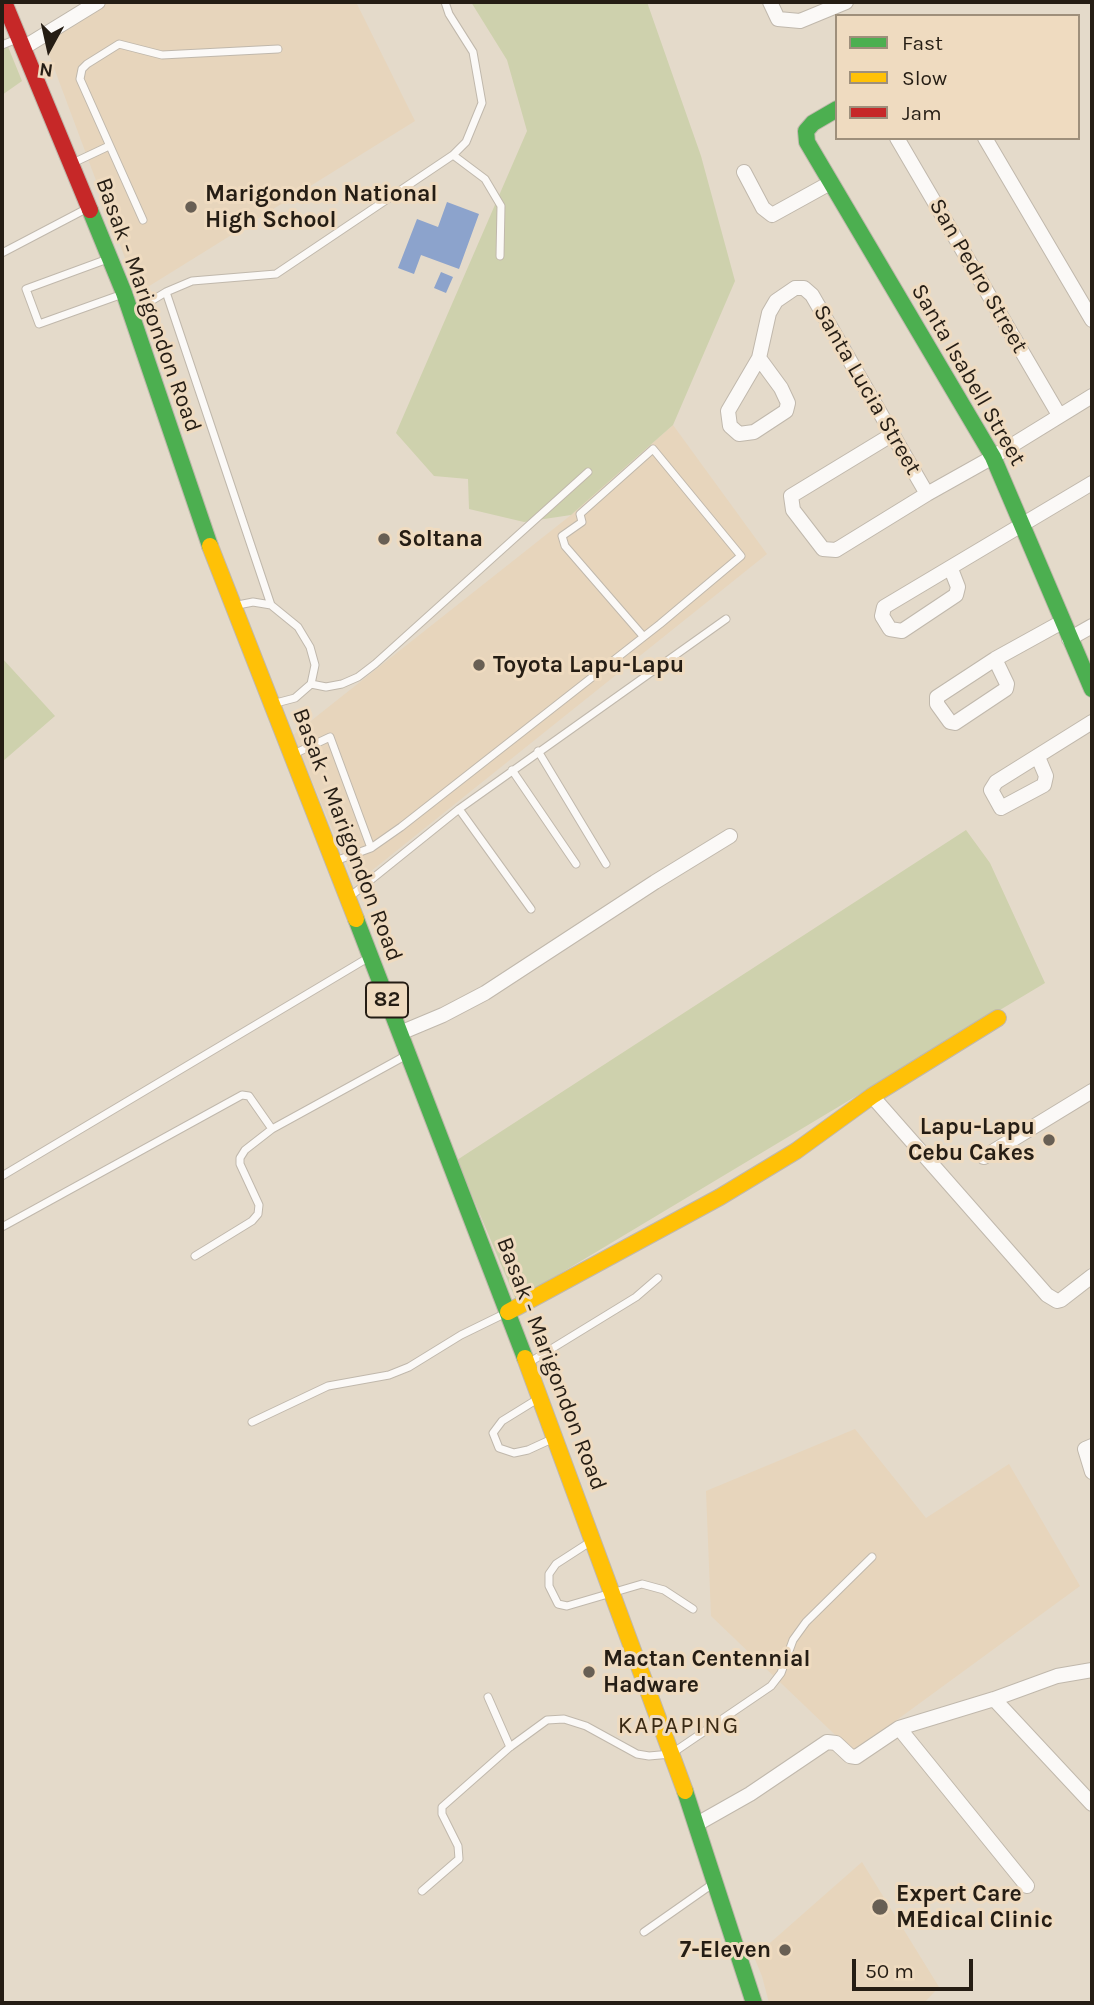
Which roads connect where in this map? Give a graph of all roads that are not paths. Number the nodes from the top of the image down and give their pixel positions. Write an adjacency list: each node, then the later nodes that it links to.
1 (3, 2): 6 (main road, Basak - Marigondon Road / 82)
2 (98, 2): 6 (street)
3 (445, 2): 13 (lane)
4 (770, 2): 5 (street)
5 (846, 2)
6 (21, 43): 7 (lane); 14 (main road, Basak - Marigondon Road / 82)
7 (2, 45)
8 (278, 49): 12 (lane)
9 (835, 110): 16 (main road, Santa Isabell Street)
10 (898, 140): 28 (street, San Pedro Street)
11 (986, 140): 25 (street)
12 (109, 146): 14 (lane); 18 (lane)
13 (453, 155): 20 (lane); 22 (lane)
14 (71, 164): 17 (main road, Basak - Marigondon Road / 82)
15 (744, 172): 16 (street)
16 (830, 183): 30 (main road, Santa Isabell Street)
17 (88, 208): 19 (lane); 21 (main road, Basak - Marigondon Road / 82)
18 (143, 220)
19 (2, 253)
20 (500, 256)
21 (110, 258): 23 (main road, Basak - Marigondon Road / 82); 23 (lane)
22 (166, 292): 24 (lane); 36 (lane)
23 (124, 293): 24 (main road, Basak - Marigondon Road / 82)
24 (131, 314): 37 (main road, Basak - Marigondon Road / 82)
25 (1092, 320)
26 (759, 358): 26 (street); 29 (street, Santa Lucia Street)
27 (1092, 396): 28 (street)
28 (1059, 415): 30 (street)
29 (893, 433): 33 (street, Santa Lucia Street); 33 (street)
30 (993, 457): 33 (street); 34 (main road, Santa Isabell Street)
31 (587, 472): 44 (lane)
32 (1090, 490): 34 (street)
33 (927, 494)
34 (1021, 525): 35 (street); 39 (main road, Santa Isabell Street)
35 (951, 569): 35 (street)
36 (271, 605): 37 (lane); 44 (lane)
37 (233, 606): 46 (main road, Basak - Marigondon Road / 82)
38 (726, 619): 48 (lane)
39 (1062, 622): 42 (main road, Santa Isabell Street); 43 (street)
40 (1092, 626): 42 (street)
41 (643, 636): 41 (lane); 54 (lane)
42 (1069, 639): 45 (main road, Santa Isabell Street)
43 (995, 659): 43 (street)
44 (311, 684): 46 (lane)
45 (1092, 689)
46 (272, 705): 49 (main road, Basak - Marigondon Road / 82)
47 (1092, 722): 50 (street)
48 (538, 751): 51 (lane); 57 (lane)
49 (292, 756): 54 (lane); 55 (main road, Basak - Marigondon Road / 82)
50 (1038, 757)
51 (512, 770): 52 (lane); 56 (lane)
52 (459, 809): 58 (lane); 59 (lane)
53 (730, 836): 62 (street)
54 (371, 848): 55 (lane)
55 (334, 861): 58 (main road, Basak - Marigondon Road / 82)
56 (576, 864)
57 (606, 864)
58 (347, 899): 60 (main road, Basak - Marigondon Road / 82)
59 (531, 909)
60 (370, 957): 62 (main road, Basak - Marigondon Road / 82); 68 (lane)
61 (998, 1017): 65 (main road)
62 (400, 1033): 63 (main road, Basak - Marigondon Road / 82)
63 (408, 1055): 66 (lane); 73 (main road, Basak - Marigondon Road / 82)
64 (1092, 1091): 67 (street)
65 (872, 1096): 71 (street); 73 (main road)
66 (272, 1129): 69 (lane); 70 (lane)
67 (984, 1157)
68 (2, 1176)
69 (2, 1227)
70 (195, 1256)
71 (1092, 1276)
72 (658, 1278): 74 (lane)
73 (508, 1312): 74 (main road, Basak - Marigondon Road / 82); 76 (lane)
74 (526, 1364): 75 (main road, Basak - Marigondon Road / 82)
75 (539, 1398): 77 (main road, Basak - Marigondon Road / 82); 77 (lane)
76 (252, 1422)
77 (555, 1437): 80 (main road, Basak - Marigondon Road / 82)
78 (1092, 1446): 79 (street)
79 (1092, 1472)
80 (593, 1540): 82 (main road, Basak - Marigondon Road / 82); 82 (lane)
81 (872, 1557): 89 (lane)
82 (612, 1591): 83 (lane); 89 (main road, Basak - Marigondon Road / 82)
83 (692, 1609)
84 (1092, 1670): 86 (street)
85 (488, 1697): 88 (lane)
86 (994, 1699): 87 (street); 90 (street)
87 (899, 1728): 91 (street); 93 (street)
88 (510, 1746): 89 (lane); 94 (lane)
89 (671, 1754): 91 (main road, Basak - Marigondon Road / 82)
90 (1092, 1804)
91 (697, 1824): 92 (main road, Basak - Marigondon Road / 82)
92 (715, 1883): 95 (lane); 96 (main road, Basak - Marigondon Road / 82)
93 (1027, 1886)
94 (422, 1891)
95 (644, 1932)
96 (754, 2003)

